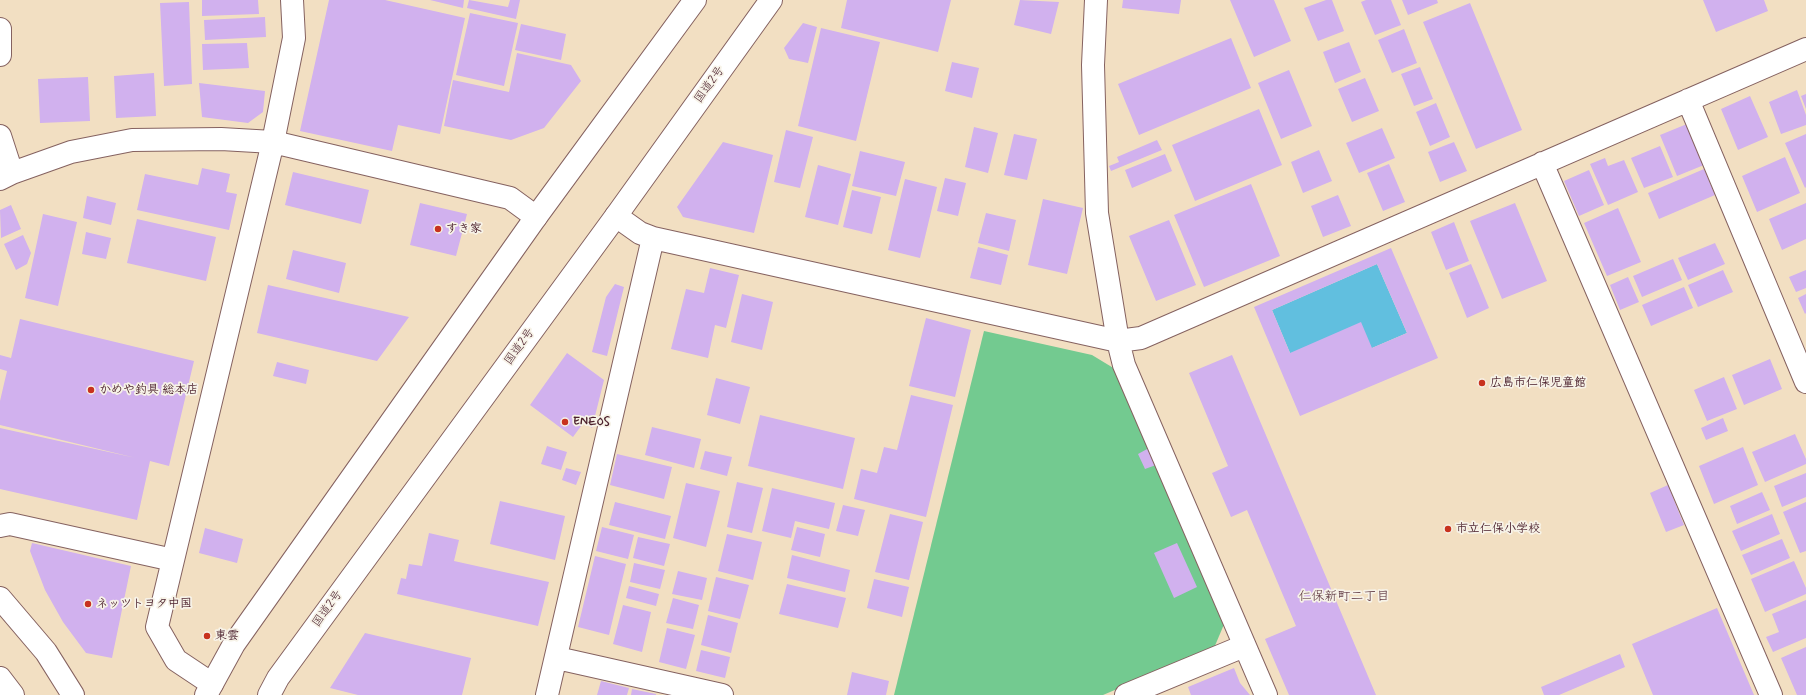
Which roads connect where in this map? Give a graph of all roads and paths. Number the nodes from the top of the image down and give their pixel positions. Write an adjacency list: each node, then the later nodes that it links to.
1 (292, 0): 10 (main road)
2 (695, 0): 14 (main road)
3 (771, 0): 13 (main road, 国道2号)
4 (1096, 0): 16 (main road)
5 (0, 30): 7 (main road)
6 (1806, 49): 8 (main road)
7 (0, 55)
8 (1688, 100): 11 (main road); 17 (main road)
9 (0, 136): 12 (main road)
10 (273, 142): 12 (main road); 14 (main road); 19 (main road)
11 (1542, 163): 16 (main road); 32 (main road)
12 (6, 176)
13 (616, 216): 15 (main road); 27 (main road, 国道2号)
14 (536, 217): 24 (main road)
15 (653, 238): 16 (main road); 22 (main road)
16 (1118, 341): 21 (main road)
17 (1806, 382)
18 (0, 526): 19 (main road)
19 (173, 560): 24 (main road)
20 (0, 598): 26 (main road)
21 (1244, 646): 30 (main road); 31 (main road)
22 (556, 658): 28 (main road); 29 (main road)
23 (0, 678): 25 (main road)
24 (209, 689)
25 (13, 695)
26 (73, 695)
27 (269, 695)
28 (547, 695)
29 (722, 695)
30 (1126, 695)
31 (1266, 695)
32 (1771, 695)

